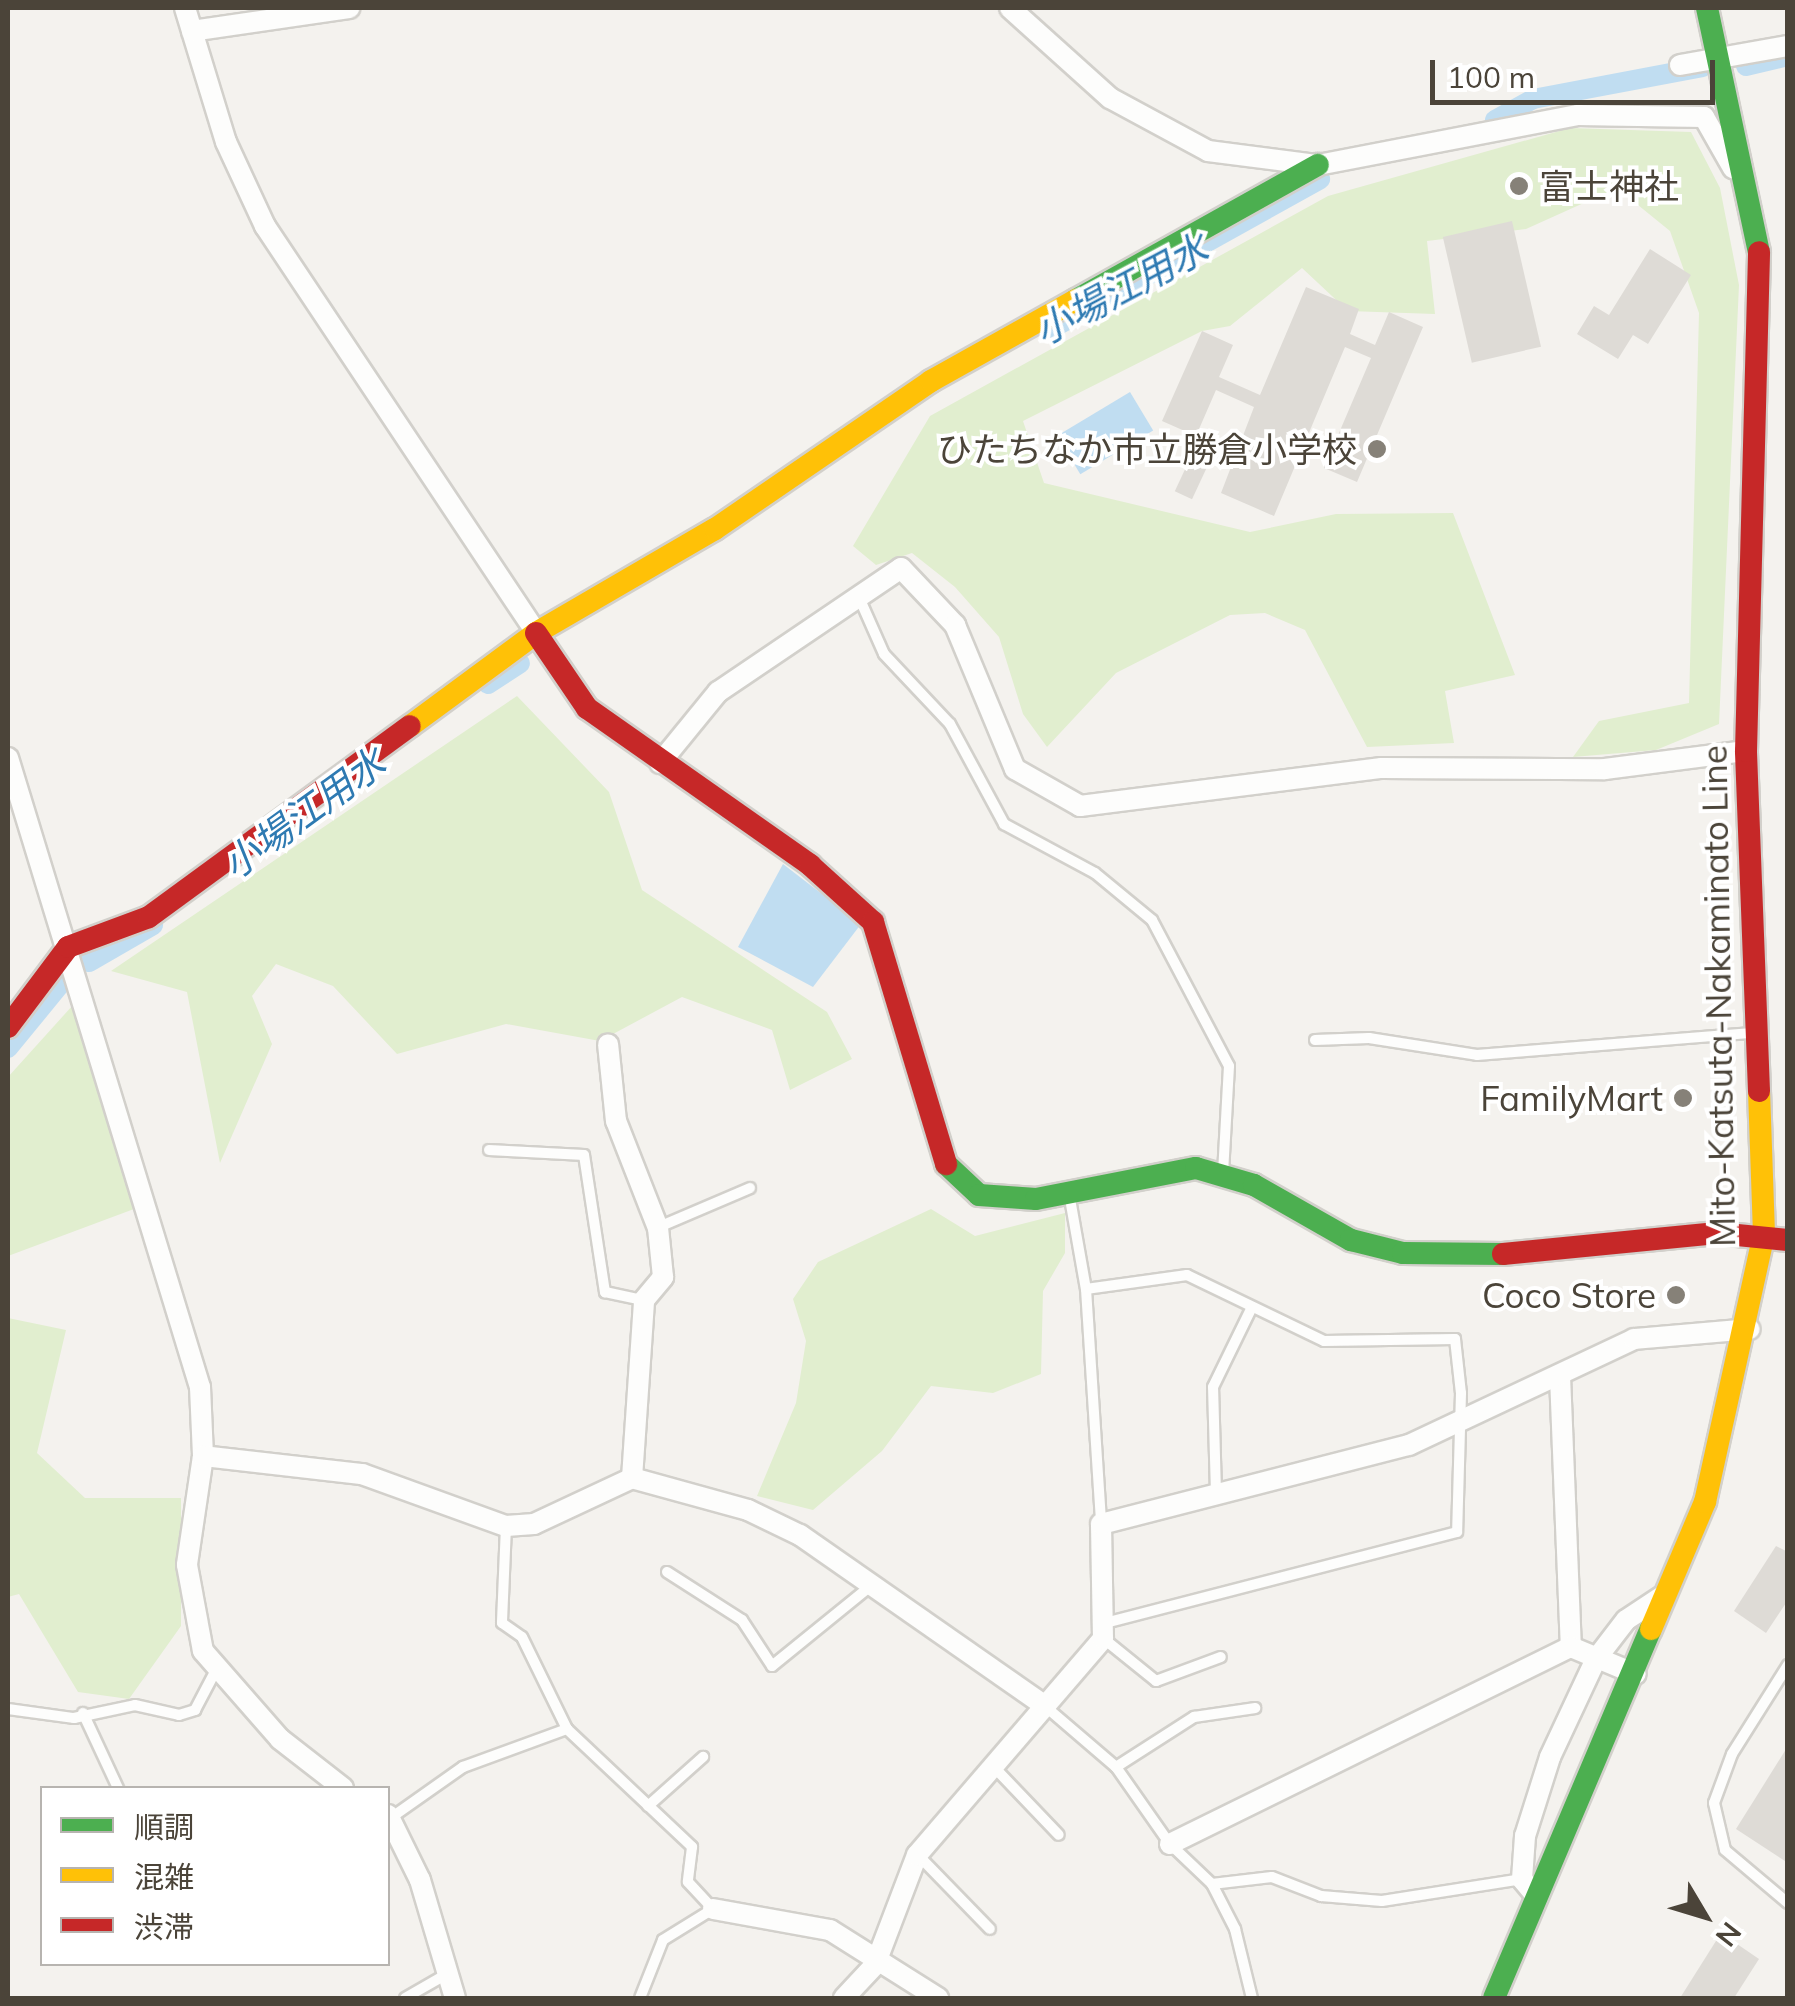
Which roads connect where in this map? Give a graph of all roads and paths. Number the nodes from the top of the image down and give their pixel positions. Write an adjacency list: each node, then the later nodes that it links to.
1 (185, 8): 5 (street)
2 (350, 8): 5 (street)
3 (1010, 8): 9 (street)
4 (1707, 8): 7 (street, Mito-Katsuta-Nakaminato Line)
5 (192, 32): 12 (street)
6 (1788, 46): 7 (street)
7 (1720, 56): 8 (street); 10 (street, Mito-Katsuta-Nakaminato Line)
8 (1680, 65)
9 (1318, 164): 10 (street); 12 (street)
10 (1750, 182): 13 (street, Mito-Katsuta-Nakaminato Line)
11 (858, 594): 13 (street); 15 (street); 22 (lane)
12 (536, 633): 15 (street); 16 (street)
13 (1746, 751): 18 (street, Mito-Katsuta-Nakaminato Line)
14 (8, 758): 16 (street)
15 (660, 763): 24 (street)
16 (68, 947): 17 (street); 34 (street)
17 (8, 1028)
18 (1758, 1032): 19 (lane); 26 (street, Mito-Katsuta-Nakaminato Line)
19 (1315, 1040)
20 (608, 1044): 25 (street)
21 (489, 1150): 29 (lane)
22 (1223, 1173): 24 (street); 26 (street)
23 (750, 1188): 25 (lane)
24 (1069, 1192): 28 (lane)
25 (658, 1228): 29 (street)
26 (1764, 1234): 27 (street); 31 (street, Mito-Katsuta-Nakaminato Line)
27 (1788, 1240)
28 (1086, 1289): 30 (lane); 37 (lane)
29 (644, 1300): 35 (street)
30 (1252, 1307): 33 (lane); 36 (lane)
31 (1750, 1328): 32 (street); 41 (street, Mito-Katsuta-Nakaminato Line)
32 (1560, 1376): 33 (street); 43 (street)
33 (1456, 1419): 36 (street); 42 (lane)
34 (203, 1456): 38 (street); 47 (street)
35 (632, 1478): 38 (street); 40 (street)
36 (1216, 1494): 37 (street)
37 (1101, 1524): 42 (street)
38 (506, 1526): 53 (lane)
39 (667, 1572): 40 (lane)
40 (874, 1583): 49 (street)
41 (1668, 1595): 45 (street); 48 (street, Mito-Katsuta-Nakaminato Line)
42 (1104, 1631): 44 (lane); 49 (street)
43 (1571, 1647): 45 (street); 62 (street)
44 (1221, 1657)
45 (1596, 1659): 48 (street); 65 (street)
46 (1788, 1665): 66 (lane)
47 (216, 1670): 52 (lane); 58 (street)
48 (1636, 1674): 65 (street, Mito-Katsuta-Nakaminato Line)
49 (1045, 1706): 55 (street); 56 (lane)
50 (1255, 1708): 56 (lane)
51 (8, 1710): 52 (lane)
52 (83, 1713): 57 (lane)
53 (566, 1729): 59 (lane); 60 (lane)
54 (703, 1756): 59 (lane)
55 (992, 1765): 61 (lane); 63 (street)
56 (1116, 1766): 62 (lane)
57 (117, 1786)
58 (341, 1786)
59 (648, 1806): 67 (lane)
60 (390, 1816): 70 (street)
61 (1059, 1835)
62 (1170, 1844): 64 (lane)
63 (917, 1855): 68 (lane); 69 (street)
64 (1212, 1884): 65 (lane); 76 (lane)
65 (1530, 1888): 77 (street, Mito-Katsuta-Nakaminato Line)
66 (1788, 1903)
67 (713, 1908): 69 (street); 73 (lane)
68 (990, 1929)
69 (878, 1953): 74 (street); 75 (street)
70 (448, 1974): 71 (lane); 72 (street)
71 (405, 1998)
72 (455, 1998)
73 (640, 1998)
74 (844, 1998)
75 (938, 1998)
76 (1254, 1998)
77 (1494, 1998)

